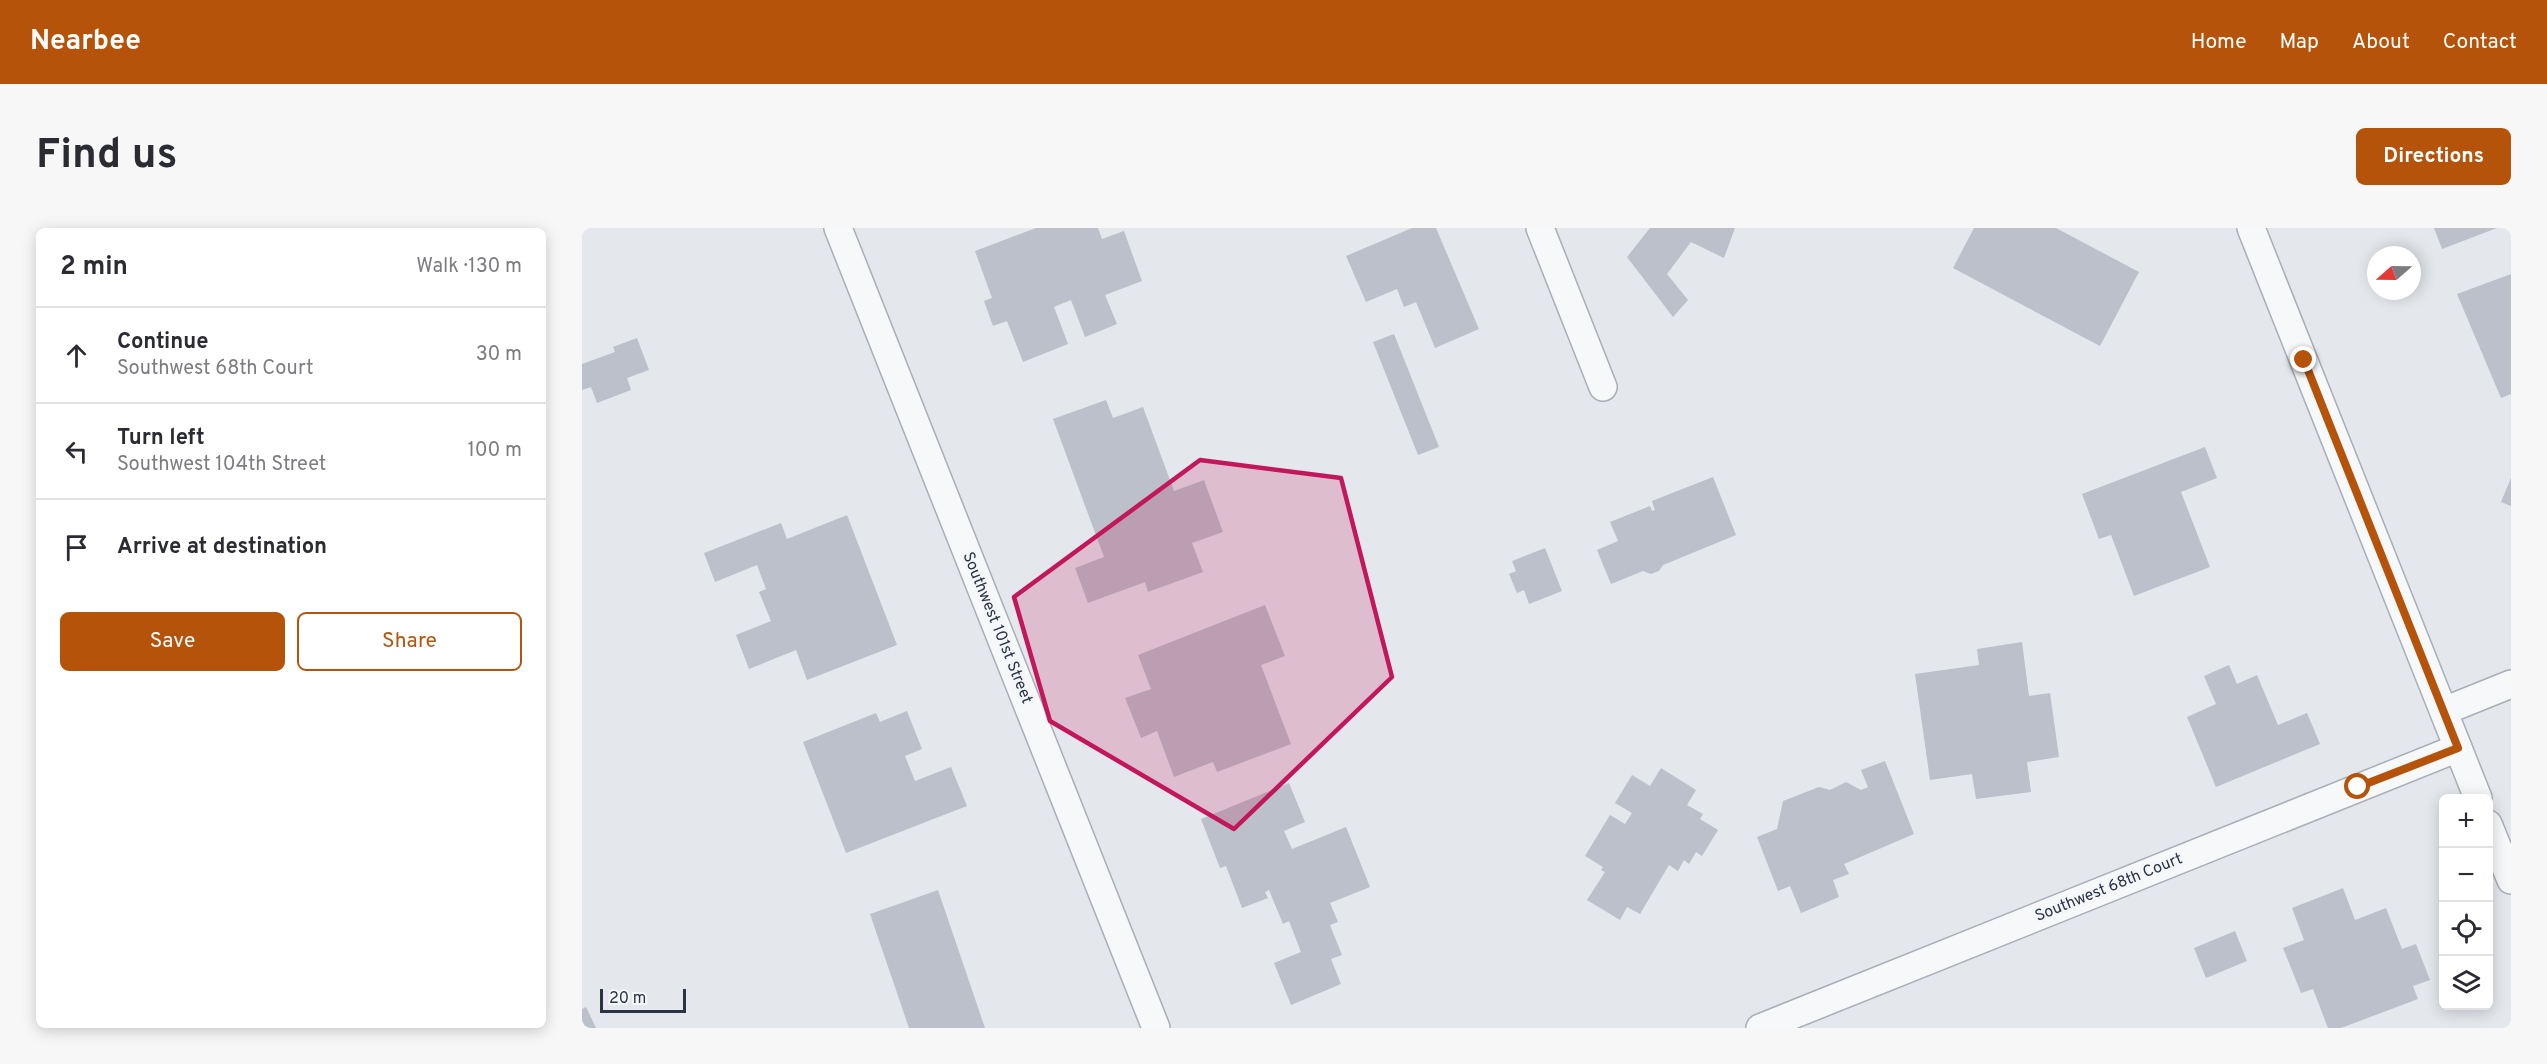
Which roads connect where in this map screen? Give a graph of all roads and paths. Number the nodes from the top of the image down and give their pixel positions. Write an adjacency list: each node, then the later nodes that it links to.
1 (838, 228): 11 (street, Southwest 101st Street)
2 (1540, 228): 4 (street)
3 (2251, 228): 6 (street)
4 (1603, 387)
5 (2511, 684): 6 (street)
6 (2444, 711): 7 (street)
7 (2458, 748): 8 (street); 12 (street, Southwest 68th Court)
8 (2476, 794)
9 (2493, 836): 10 (street)
10 (2511, 880)
11 (1156, 1028)
12 (1760, 1028)

